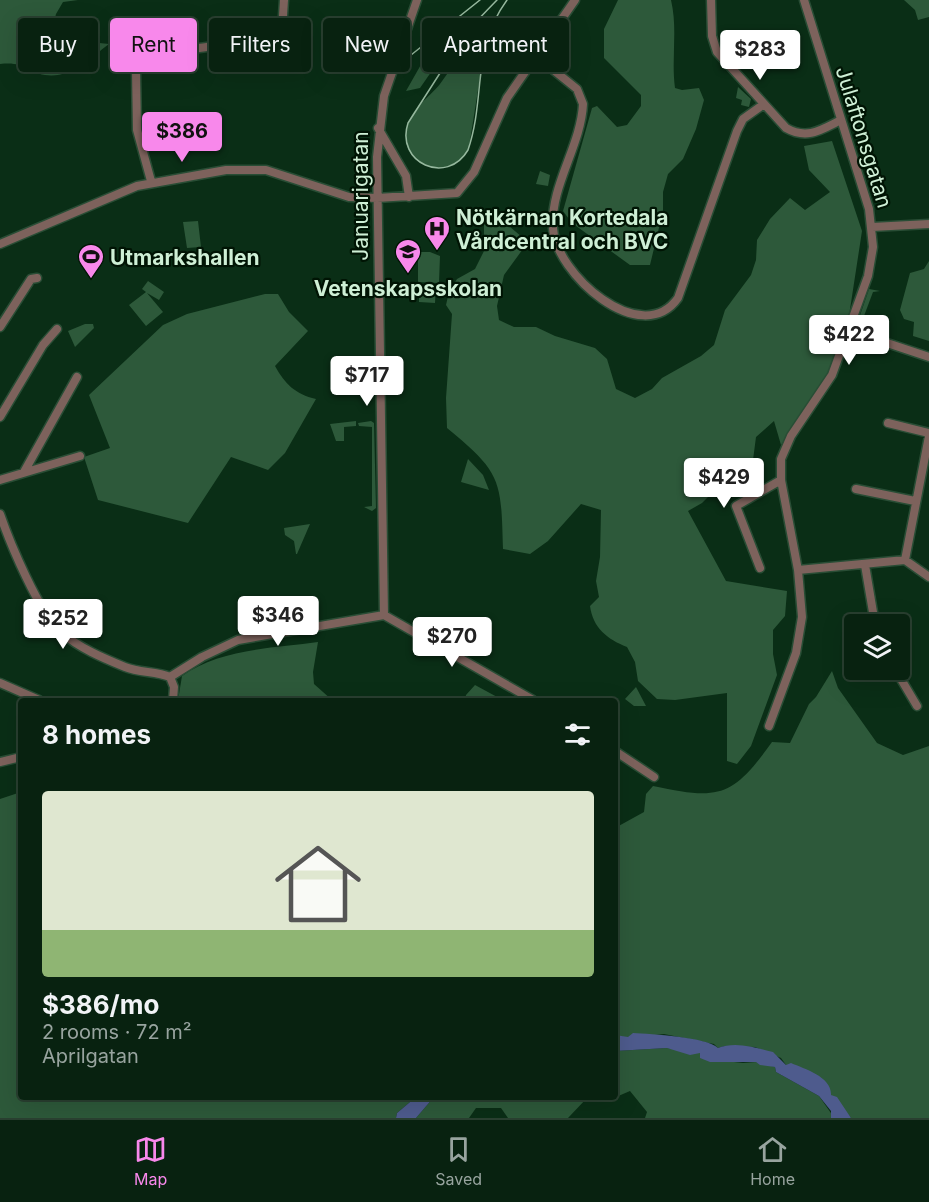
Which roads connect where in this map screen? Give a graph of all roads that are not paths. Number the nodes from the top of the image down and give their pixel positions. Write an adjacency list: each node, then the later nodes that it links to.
1 (284, 0): 12 (street)
2 (417, 0): 11 (street, Januarigatan)
3 (575, 0): 6 (street)
4 (711, 0): 9 (street)
5 (804, 0): 10 (street, Julaftonsgatan)
6 (562, 18)
7 (525, 72): 13 (street)
8 (556, 72): 9 (street)
9 (764, 104): 10 (street)
10 (841, 120): 16 (street, Julaftonsgatan)
11 (378, 128): 13 (street); 14 (street, Januarigatan)
12 (151, 181): 14 (street); 17 (street)
13 (409, 197): 14 (street)
14 (377, 198): 41 (street, Januarigatan)
15 (929, 224): 16 (street)
16 (872, 227): 21 (street, Julaftonsgatan)
17 (0, 244)
18 (37, 278): 19 (street)
19 (0, 327)
20 (57, 328): 24 (street)
21 (848, 330): 22 (street); 30 (street, Julaftonsgatan)
22 (929, 357)
23 (77, 377): 28 (street)
24 (0, 417)
25 (888, 423): 26 (street)
26 (929, 434): 32 (street)
27 (80, 456): 28 (street)
28 (24, 472): 29 (street)
29 (0, 480)
30 (781, 480): 37 (street); 38 (street, Julaftonsgatan)
31 (856, 489): 32 (street)
32 (915, 501): 35 (street)
33 (0, 514): 34 (street)
34 (2, 527): 42 (street)
35 (905, 560): 36 (street); 39 (street)
36 (866, 565): 38 (street); 40 (street)
37 (760, 568)
38 (798, 570): 49 (street, Julaftonsgatan)
39 (929, 577)
40 (873, 614)
41 (384, 615): 42 (street); 47 (street)
42 (170, 677): 46 (street)
43 (902, 680): 48 (street)
44 (0, 683): 45 (street)
45 (34, 698)
46 (173, 698)
47 (529, 698)
48 (917, 706)
49 (769, 726)
50 (618, 754): 53 (street)
51 (18, 757): 52 (street)
52 (0, 762)
53 (654, 777)

